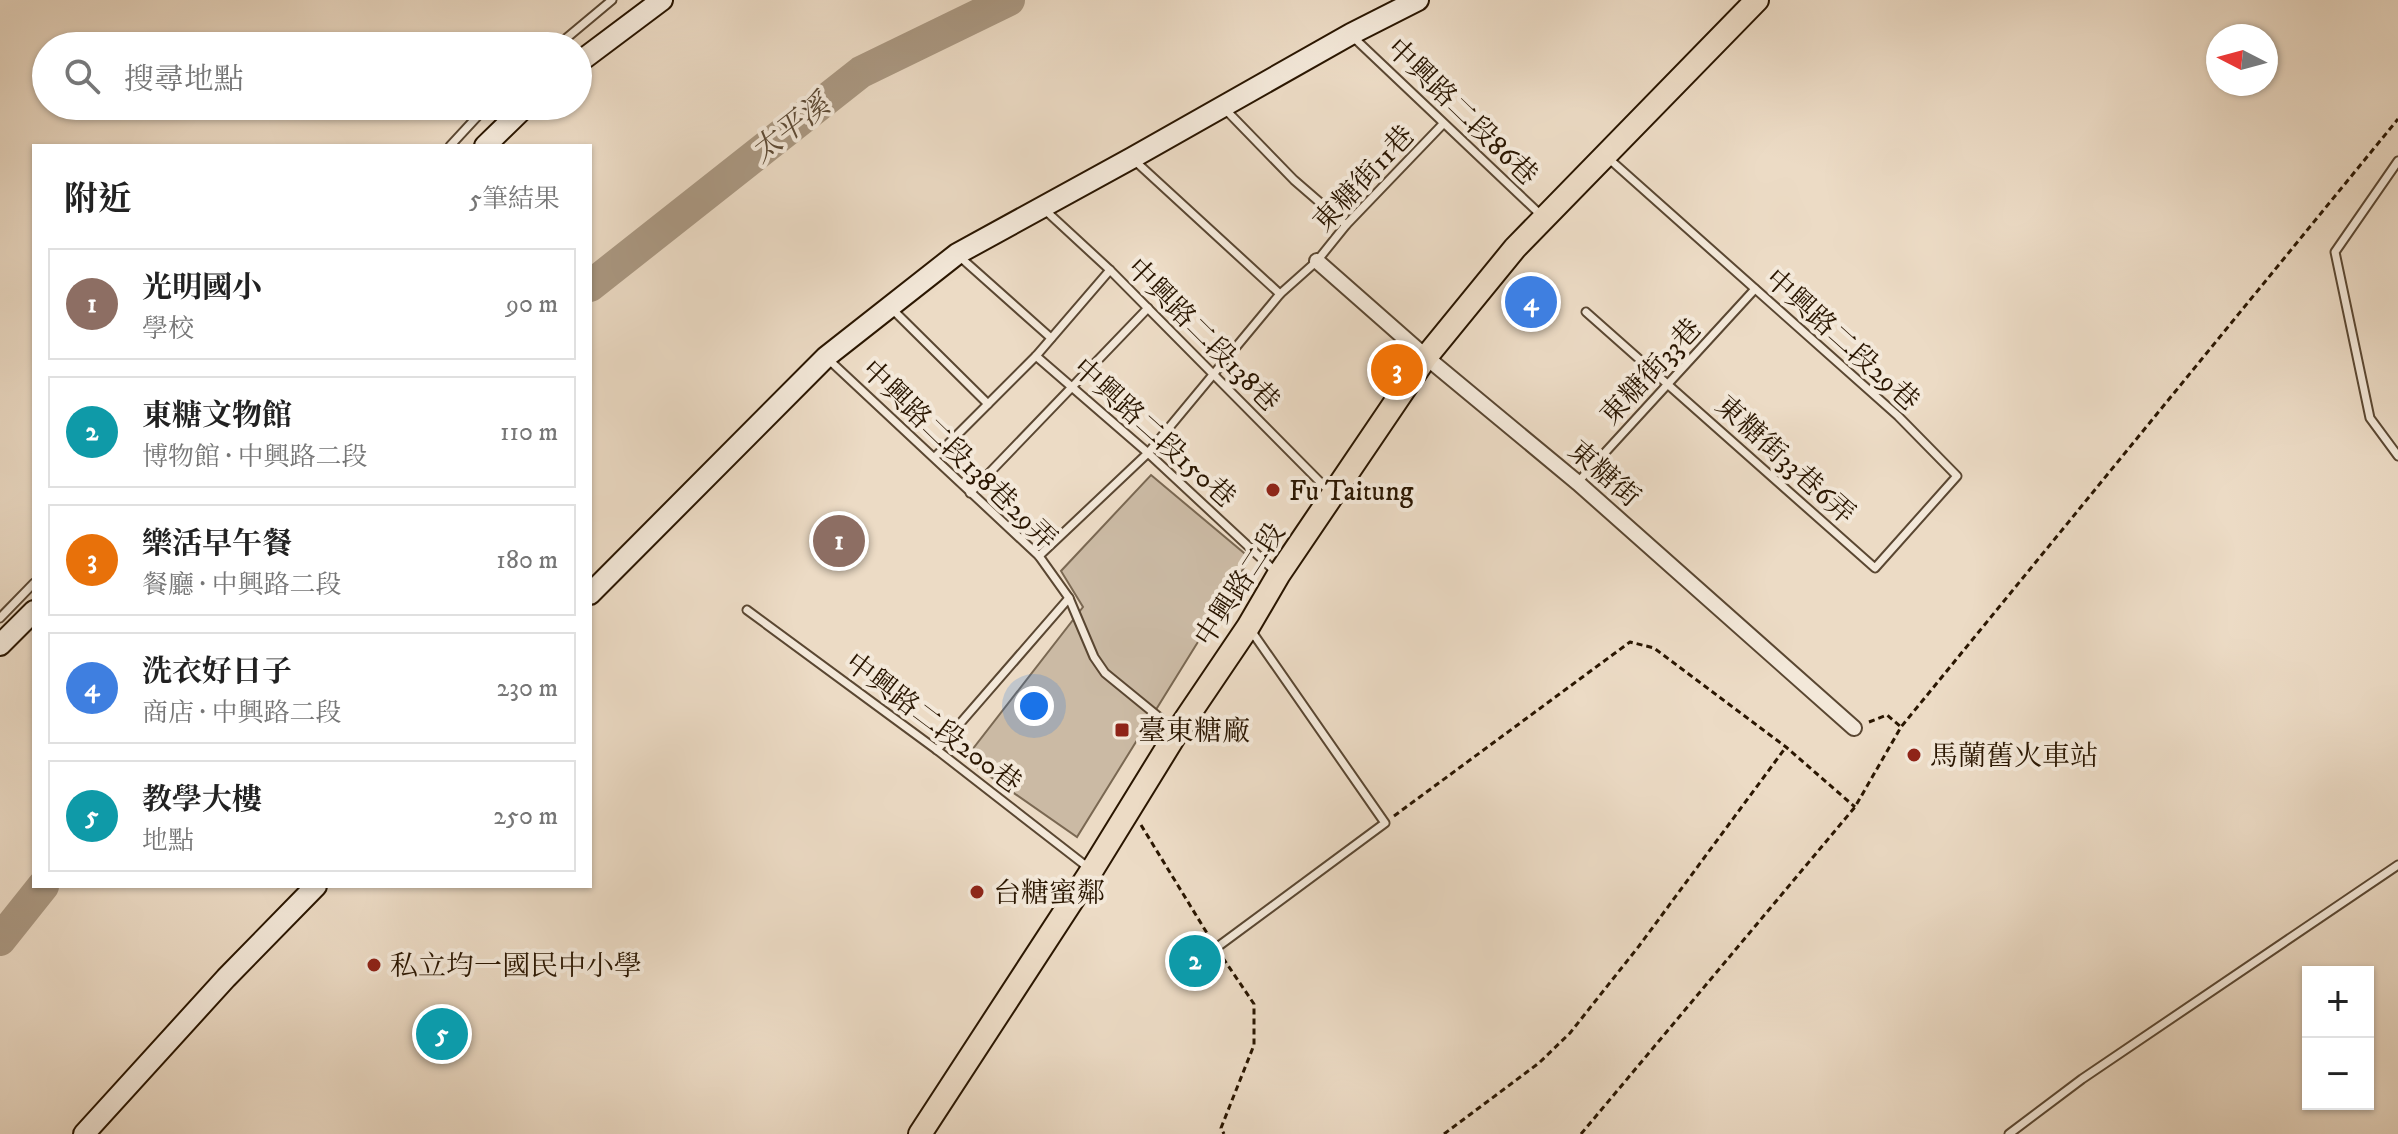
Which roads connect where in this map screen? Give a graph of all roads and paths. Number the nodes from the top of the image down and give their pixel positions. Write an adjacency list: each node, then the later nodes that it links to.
1 (612, 0): 5 (lane)
2 (662, 0): 7 (street)
3 (1418, 0): 6 (street)
4 (1757, 0): 15 (main road, 中興路二段)
5 (574, 32)
6 (1351, 34): 8 (street); 12 (lane, 中興路二段86巷)
7 (592, 52)
8 (1222, 107): 16 (street); 20 (lane)
9 (2398, 119): 54 (path)
10 (474, 120): 13 (lane)
11 (512, 120): 14 (street)
12 (1443, 124): 19 (lane, 中興路二段86巷); 20 (lane, 東糖街11巷)
13 (452, 144)
14 (487, 144)
15 (1605, 156): 19 (main road, 中興路二段); 24 (lane, 中興路二段29巷)
16 (1132, 158): 18 (street); 25 (lane)
17 (2398, 161): 38 (lane)
18 (1040, 206): 21 (street); 23 (lane, 中興路二段138巷)
19 (1545, 219): 32 (main road, 中興路二段)
20 (1346, 225): 22 (lane, 東糖街11巷)
21 (957, 254): 26 (street); 29 (lane)
22 (1317, 261): 25 (lane, 東糖街11巷); 32 (street, 東糖街)
23 (1110, 270): 27 (lane, 中興路二段138巷); 29 (lane)
24 (1755, 289): 34 (lane, 東糖街33巷); 44 (lane, 中興路二段29巷)
25 (1280, 294): 33 (lane, 東糖街11巷)
26 (889, 306): 31 (street); 36 (lane)
27 (1148, 308): 33 (lane, 中興路二段138巷); 35 (lane)
28 (1586, 312): 34 (lane, 東糖街33巷6弄)
29 (1051, 338): 30 (lane)
30 (1036, 356): 35 (lane, 中興路二段150巷); 36 (lane)
31 (826, 357): 39 (lane, 中興路二段138巷29弄); 47 (street)
32 (1426, 357): 40 (street, 東糖街); 42 (main road, 中興路二段)
33 (1213, 374): 37 (lane, 東糖街11巷); 42 (lane, 中興路二段138巷)
34 (1668, 383): 40 (lane, 東糖街33巷); 44 (lane, 東糖街33巷6弄)
35 (1073, 387): 37 (lane, 中興路二段150巷); 41 (lane)
36 (988, 404): 39 (lane)
37 (1148, 453): 43 (lane, 東糖街11巷); 45 (lane, 中興路二段150巷)
38 (2398, 456)
39 (935, 457): 41 (lane, 中興路二段138巷29弄)
40 (1578, 483): 55 (street, 東糖街)
41 (970, 493): 43 (lane, 中興路二段138巷29弄)
42 (1333, 496): 45 (main road, 中興路二段)
43 (1039, 556): 48 (lane, 中興路二段138巷29弄)
44 (1875, 568)
45 (1279, 574): 52 (main road, 中興路二段)
46 (32, 585): 51 (lane)
47 (592, 592)
48 (1069, 598): 56 (lane, 中興路二段138巷29弄); 58 (lane)
49 (747, 610): 58 (lane, 中興路二段200巷)
50 (32, 613): 53 (street)
51 (0, 618)
52 (1248, 627): 56 (main road, 中興路二段); 61 (lane)
53 (0, 645)
54 (1901, 727): 55 (path); 59 (path)
55 (1854, 728)
56 (1177, 732): 60 (main road, 中興路二段)
57 (1786, 747): 59 (path); 61 (path); 69 (path)
58 (937, 750): 63 (lane, 中興路二段200巷)
59 (1855, 807): 70 (path)
60 (1131, 809): 63 (main road, 中興路二段); 65 (path)
61 (1385, 823): 65 (lane)
62 (2398, 865): 71 (lane)
63 (1092, 870): 67 (main road, 中興路二段)
64 (314, 888): 66 (street)
65 (1216, 948): 68 (path)
66 (84, 1134)
67 (920, 1134)
68 (1224, 1134)
69 (1444, 1134)
70 (1581, 1134)
71 (2009, 1134)

